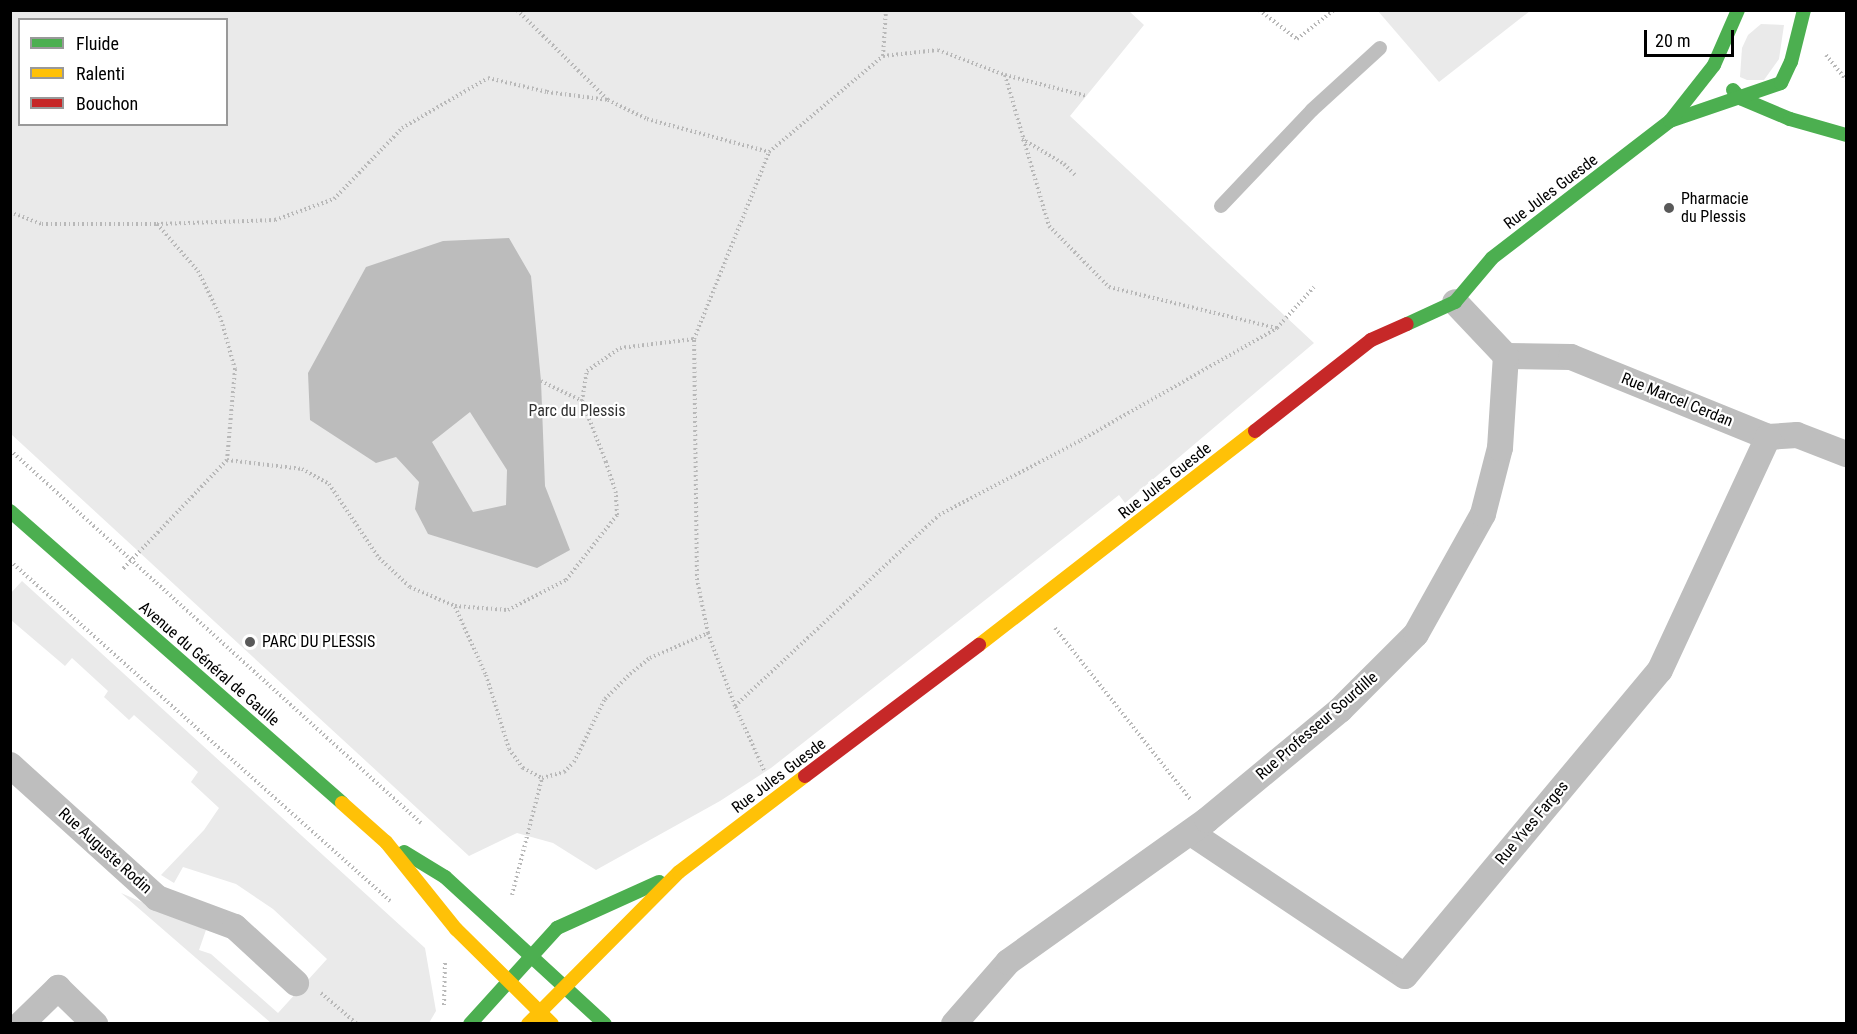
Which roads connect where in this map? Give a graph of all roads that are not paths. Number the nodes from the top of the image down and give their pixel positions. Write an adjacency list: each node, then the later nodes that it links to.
1 (1738, 10): 4 (street)
2 (1804, 10): 5 (street)
3 (1380, 48): 8 (lane)
4 (1714, 65): 5 (street); 6 (street)
5 (1740, 98): 6 (street); 7 (street)
6 (1670, 121): 9 (street, Rue Jules Guesde)
7 (1846, 135)
8 (1221, 206)
9 (1455, 302): 10 (street); 17 (street, Rue Jules Guesde)
10 (1506, 356): 11 (street, Rue Marcel Cerdan); 15 (street, Rue Professeur Sourdille)
11 (1768, 437): 12 (street, Rue Marcel Cerdan); 15 (street, Rue Yves Farges)
12 (1846, 454)
13 (10, 511): 16 (street, Avenue du Général de Gaulle)
14 (10, 765): 20 (street, Rue Auguste Rodin)
15 (1199, 827): 29 (street, Rue Professeur Sourdille)
16 (386, 842): 18 (street, Avenue du Général de Gaulle); 19 (street, Avenue du Général de Gaulle)
17 (679, 872): 18 (street, Rue Jules Guesde); 21 (street, Rue Jules Guesde)
18 (531, 954): 19 (street, Rue Jules Guesde); 21 (street, Avenue du Général de Gaulle)
19 (506, 981): 22 (street, Avenue du Général de Gaulle); 25 (street, Rue Jules Guesde)
20 (296, 983)
21 (566, 987): 22 (street, Rue Jules Guesde); 28 (street, Avenue du Général de Gaulle)
22 (540, 1013): 26 (street, Rue Jules Guesde); 27 (street, Avenue du Général de Gaulle)
23 (21, 1023): 24 (street)
24 (95, 1023)
25 (470, 1023)
26 (528, 1023)
27 (552, 1023)
28 (605, 1023)
29 (954, 1023)

